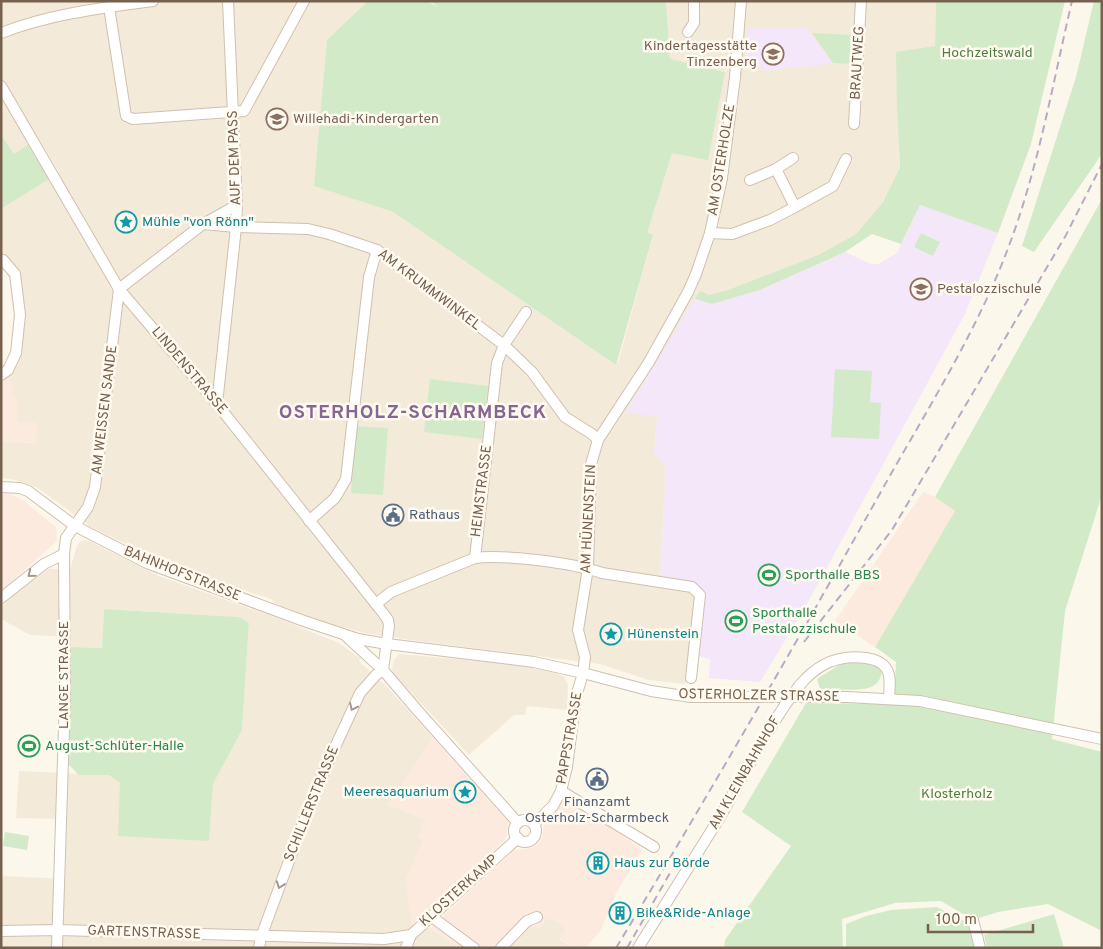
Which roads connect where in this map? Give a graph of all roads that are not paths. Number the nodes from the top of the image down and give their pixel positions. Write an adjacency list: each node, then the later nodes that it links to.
1 (153, 1): 7 (street)
2 (228, 1): 11 (street, AUF DEM PASS)
3 (304, 1): 11 (street)
4 (694, 1): 8 (street)
5 (741, 1): 21 (street, AM OSTERHOLZE)
6 (861, 1): 12 (street, BRAUTWEG)
7 (109, 7): 9 (street); 11 (street)
8 (688, 32)
9 (1, 33)
10 (1, 86): 24 (street, LINDENSTRASSE)
11 (233, 112): 17 (street, AUF DEM PASS)
12 (854, 124)
13 (793, 158): 15 (street)
14 (846, 159): 18 (street)
15 (776, 169): 16 (street); 18 (street)
16 (750, 180)
17 (237, 206): 19 (street); 20 (street, AUF DEM PASS)
18 (795, 207): 21 (street)
19 (203, 224): 20 (street, AM KRUMMWINKEL); 24 (street)
20 (236, 227): 22 (street, AM KRUMMWINKEL); 28 (street, AUF DEM PASS)
21 (710, 233): 29 (street, AM OSTERHOLZE)
22 (377, 250): 26 (street, AM KRUMMWINKEL); 31 (street)
23 (3, 260): 27 (street)
24 (119, 289): 28 (street, LINDENSTRASSE); 32 (street, AM WEISSEN SANDE)
25 (526, 312): 26 (street, HEIMSTRASSE)
26 (504, 345): 29 (street); 34 (street, HEIMSTRASSE)
27 (1, 375)
28 (217, 404): 31 (street, LINDENSTRASSE)
29 (598, 440): 35 (street, AM HÜNENSTEIN)
30 (1, 487): 32 (street, BAHNHOFSTRASSE)
31 (309, 521): 37 (street, LINDENSTRASSE)
32 (75, 526): 33 (street, LANGE STRASSE); 38 (street, BAHNHOFSTRASSE)
33 (64, 554): 36 (street, one-way to 36); 53 (street, LANGE STRASSE)
34 (475, 558): 35 (street); 37 (street)
35 (588, 568): 41 (street, AM HÜNENSTEIN); 42 (street)
36 (1, 598)
37 (376, 604): 39 (street, LINDENSTRASSE)
38 (344, 634): 39 (street, BAHNHOFSTRASSE); 40 (street, BAHNHOFSTRASSE)
39 (387, 644): 40 (street); 41 (street, OSTERHOLZER STRASSE)
40 (383, 670): 46 (street, BAHNHOFSTRASSE); 56 (street, SCHILLERSTRASSE, one-way to 56)
41 (583, 673): 43 (street, OSTERHOLZER STRASSE); 45 (street, PAPPSTRASSE)
42 (691, 678)
43 (889, 699): 44 (street, OSTERHOLZER STRASSE); 62 (street, AM KLEINBAHNHOF, bridge)
44 (1102, 739)
45 (561, 792): 47 (street, PAPPSTRASSE); 49 (street)
46 (518, 823): 47 (street); 48 (street)
47 (534, 824): 48 (street)
48 (518, 838): 51 (street, KLOSTERKAMP)
49 (654, 847)
50 (536, 916): 61 (street)
51 (432, 917): 55 (street, KLOSTERKAMP); 60 (street)
52 (972, 920): 63 (street)
53 (57, 930): 54 (street, GARTENSTRASSE); 56 (street, GARTENSTRASSE); 57 (street, LANGE STRASSE)
54 (1, 931)
55 (411, 936): 56 (street, GARTENSTRASSE); 59 (street, KLOSTERKAMP)
56 (261, 937): 58 (street, SCHILLERSTRASSE)
57 (57, 948)
58 (259, 948)
59 (406, 948)
60 (474, 948)
61 (501, 948)
62 (638, 948)
63 (980, 948)

